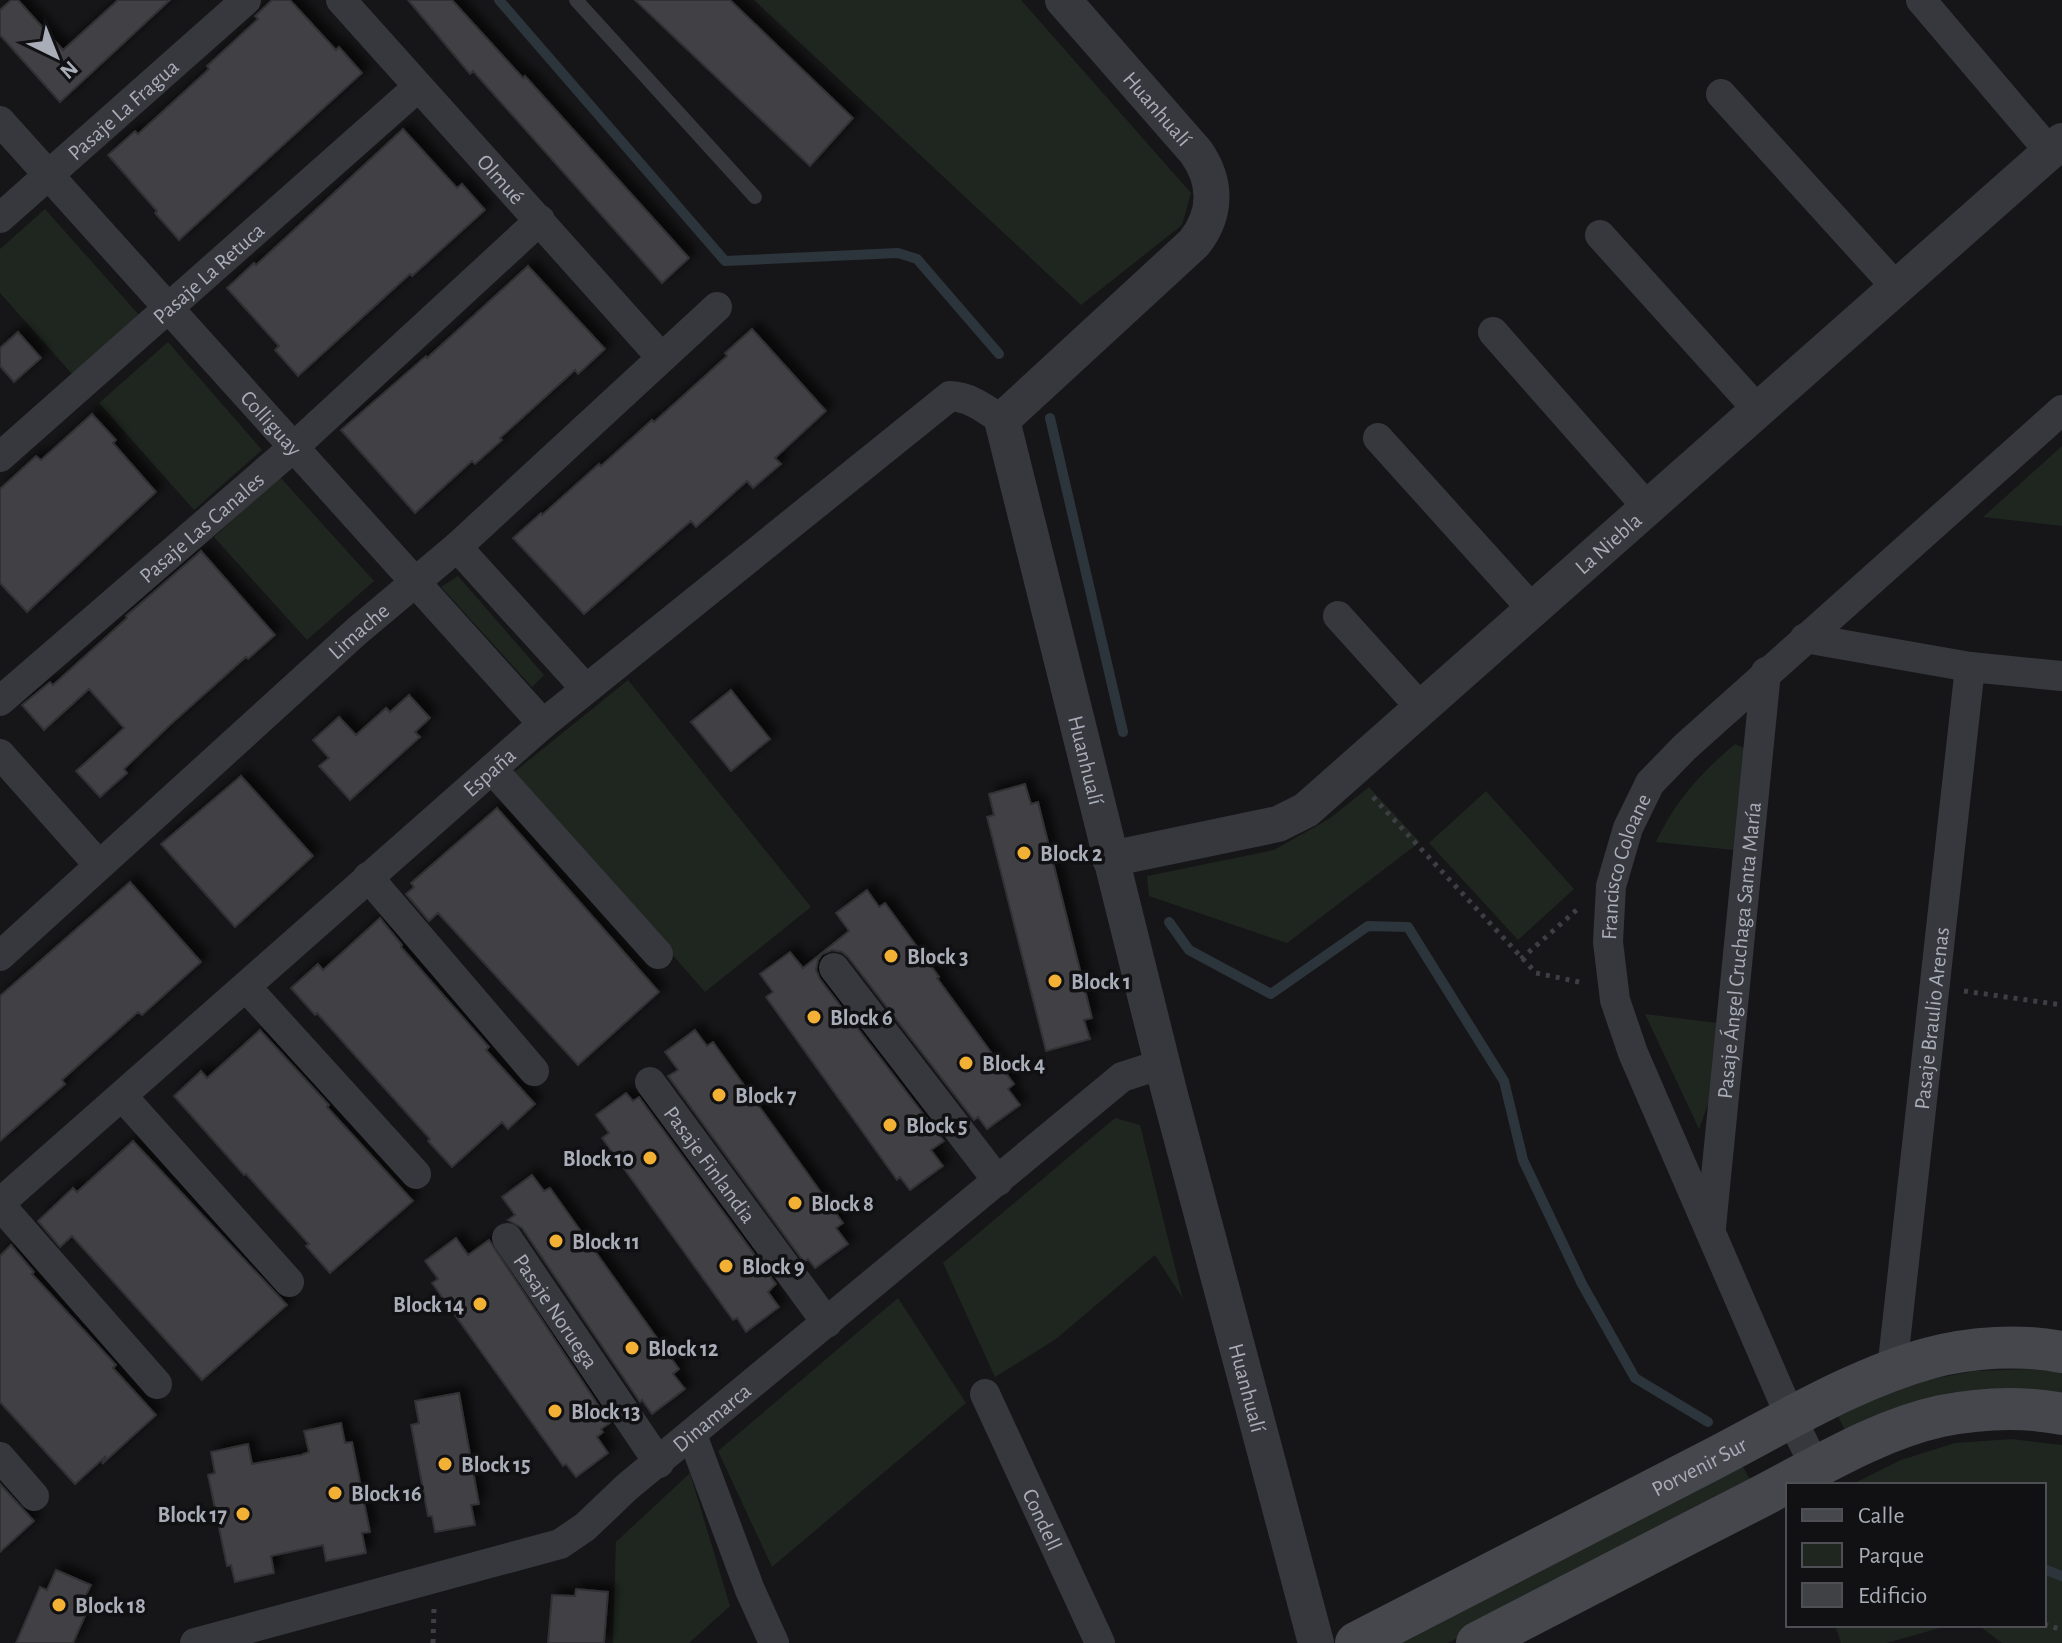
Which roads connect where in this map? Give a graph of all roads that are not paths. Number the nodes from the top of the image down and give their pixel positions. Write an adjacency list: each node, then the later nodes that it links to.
1 (246, 0): 10 (street, Pasaje La Fragua)
2 (341, 0): 6 (street, Olmué)
3 (576, 0): 11 (lane)
4 (1063, 0): 22 (street, Huanhualí)
5 (1921, 0): 9 (street)
6 (418, 87): 13 (street, Olmué); 17 (street, Pasaje La Retuca)
7 (1721, 94): 15 (street)
8 (0, 121): 10 (street, Colliguay)
9 (2056, 147): 15 (street, La Niebla)
10 (48, 177): 12 (street, Pasaje La Fragua); 17 (street, Colliguay)
11 (755, 197)
12 (0, 218)
13 (540, 220): 19 (street, Olmué); 24 (street, Pasaje Las Canales)
14 (1600, 235): 20 (street)
15 (1897, 288): 20 (street, La Niebla)
16 (717, 307): 19 (street, Limache)
17 (169, 309): 24 (street, Colliguay); 25 (street, Pasaje La Retuca)
18 (1493, 332): 26 (street)
19 (661, 357): 27 (street, Limache)
20 (1758, 410): 26 (street, La Niebla)
21 (2062, 410): 31 (street, Francisco Coloane)
22 (1002, 420): 35 (street, España); 41 (street, Huanhualí)
23 (1378, 438): 29 (street)
24 (295, 446): 28 (street, Colliguay); 36 (street, Pasaje Las Canales)
25 (0, 457)
26 (1648, 508): 29 (street, La Niebla)
27 (457, 547): 28 (street, Limache); 35 (street)
28 (413, 583): 38 (street, Colliguay); 42 (street, Limache)
29 (1533, 610): 37 (street, La Niebla)
30 (1338, 616): 37 (street)
31 (1805, 638): 32 (street); 33 (street, Francisco Coloane)
32 (1970, 667): 34 (street); 60 (street, Pasaje Braulio Arenas)
33 (1766, 672): 55 (street, Pasaje Ángel Cruchaga Santa María); 55 (street, Francisco Coloane)
34 (2062, 676)
35 (586, 689): 38 (street, España)
36 (0, 701)
37 (1422, 709): 41 (street, La Niebla)
38 (543, 724): 40 (street, España)
39 (0, 754): 42 (street)
40 (492, 769): 43 (street, España); 44 (street)
41 (1110, 859): 48 (street, Huanhualí)
42 (98, 864): 45 (street, Limache)
43 (368, 877): 47 (street, España); 49 (street)
44 (658, 954)
45 (0, 956)
46 (834, 968): 53 (street)
47 (246, 987): 51 (street, España); 52 (street)
48 (1162, 1064): 53 (street, Dinamarca); 75 (street, Huanhualí)
49 (534, 1071)
50 (650, 1082): 58 (street, Pasaje Finlandia)
51 (122, 1096): 54 (street, España); 57 (street)
52 (416, 1174)
53 (998, 1181): 58 (street, Dinamarca)
54 (0, 1204): 61 (street)
55 (1710, 1230): 64 (street, Francisco Coloane)
56 (507, 1238): 67 (street, Pasaje Noruega)
57 (289, 1282)
58 (827, 1323): 65 (street, Dinamarca)
59 (2062, 1352): 60 (main road, Porvenir Sur)
60 (1892, 1370): 64 (main road, Porvenir Sur)
61 (157, 1384)
62 (985, 1394): 74 (street, Condell)
63 (2062, 1414): 68 (main road)
64 (1791, 1418): 68 (street, Francisco Coloane); 76 (main road, Porvenir Sur)
65 (692, 1435): 67 (street, Dinamarca); 73 (street)
66 (0, 1457): 71 (street)
67 (659, 1463): 72 (street, Dinamarca)
68 (1816, 1468): 70 (main road)
69 (1786, 1483): 77 (main road)
70 (1787, 1483)
71 (34, 1496)
72 (195, 1643)
73 (774, 1643)
74 (1100, 1643)
75 (1316, 1643)
76 (1356, 1643)
77 (1477, 1643)

